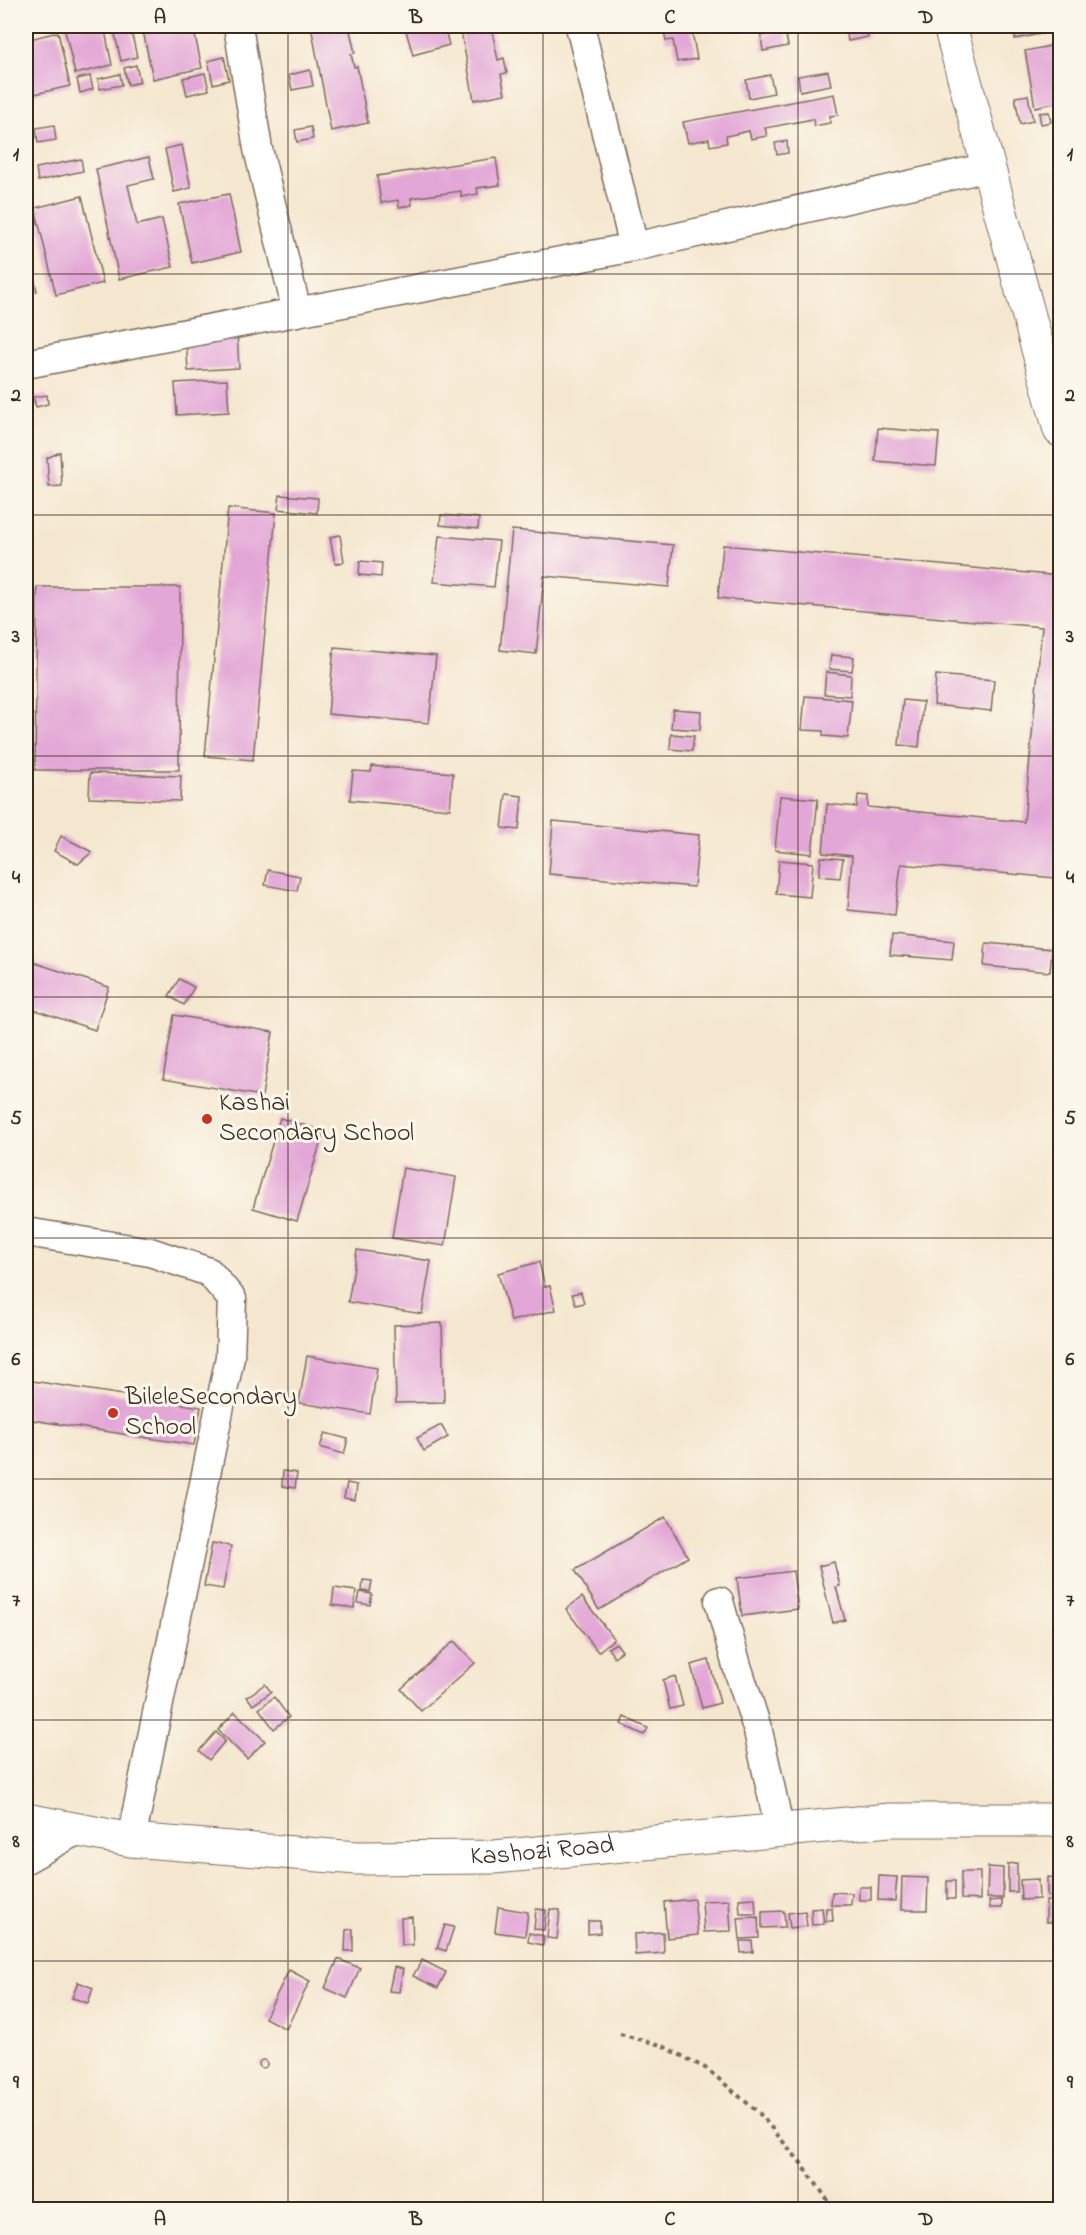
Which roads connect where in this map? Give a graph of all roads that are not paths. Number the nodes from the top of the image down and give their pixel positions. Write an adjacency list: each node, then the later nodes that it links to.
1 (238, 26): 6 (street)
2 (580, 26): 5 (street)
3 (950, 26): 4 (main road)
4 (989, 167): 5 (street); 8 (main road)
5 (634, 247): 6 (street)
6 (297, 312): 7 (street)
7 (26, 364)
8 (1060, 430)
9 (26, 1232): 15 (street)
10 (719, 1600): 14 (street)
11 (26, 1820): 13 (main road, Kashozi Road)
12 (1060, 1820): 14 (main road, Kashozi Road)
13 (79, 1829): 15 (main road, Kashozi Road); 16 (street)
14 (780, 1831): 15 (main road, Kashozi Road)
15 (131, 1840)
16 (26, 1859)

